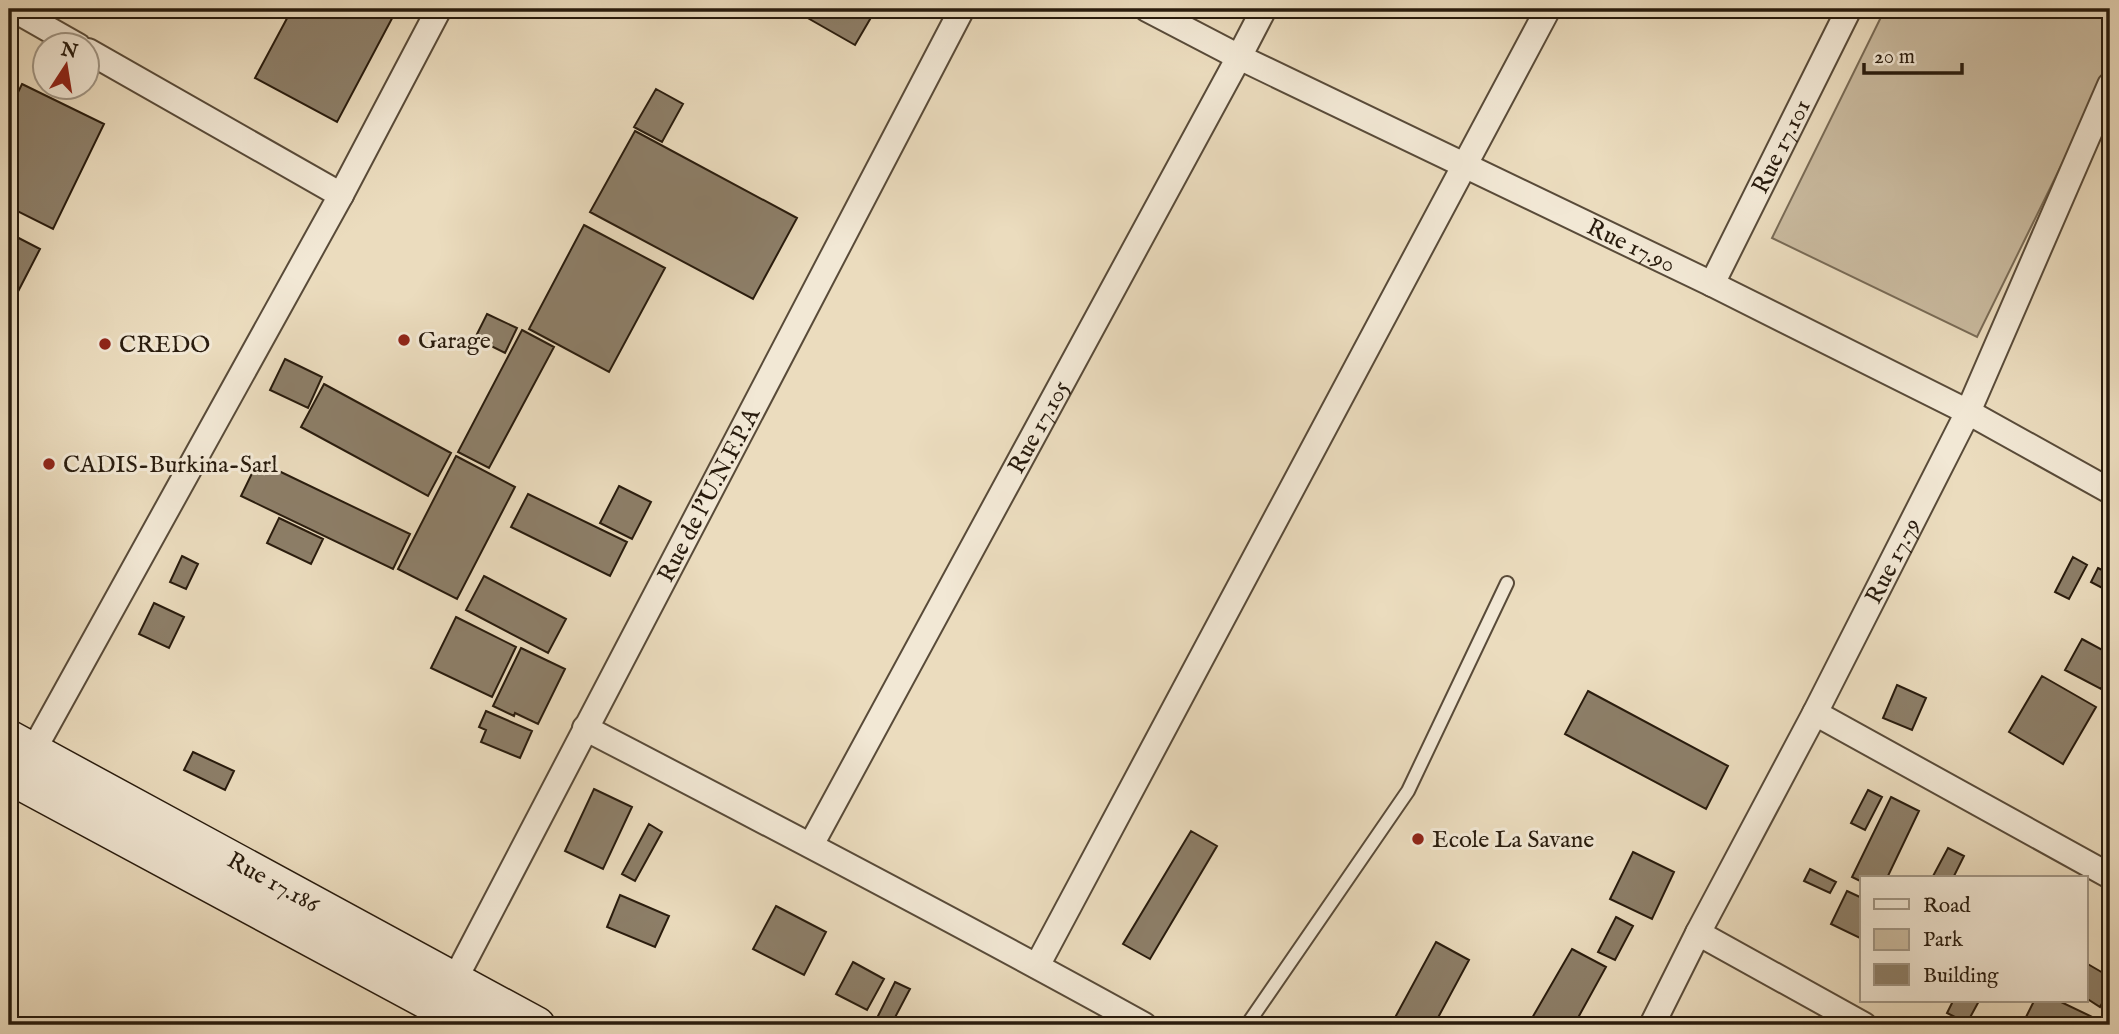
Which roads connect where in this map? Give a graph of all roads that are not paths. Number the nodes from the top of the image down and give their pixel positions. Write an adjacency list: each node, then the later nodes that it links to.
1 (13, 9): 8 (street)
2 (439, 9): 13 (street)
3 (962, 9): 19 (street, Rue de l'U.N.F.P.A)
4 (1147, 9): 9 (street, Rue 17.90)
5 (1264, 9): 9 (street, Rue 17.105)
6 (1548, 9): 12 (street)
7 (1849, 9): 14 (street, Rue 17.101)
8 (53, 32)
9 (1239, 57): 12 (street, Rue 17.90); 22 (street, Rue 17.105)
10 (102, 59): 13 (street)
11 (2110, 85): 15 (street, Rue 17.79)
12 (1465, 167): 14 (street, Rue 17.90); 25 (street)
13 (341, 195): 20 (street)
14 (1712, 284): 15 (street, Rue 17.90)
15 (1968, 412): 16 (street, Rue 17.90); 18 (street, Rue 17.79)
16 (2110, 491)
17 (1507, 583): 30 (lane)
18 (1815, 713): 23 (street); 24 (street, Rue 17.79)
19 (585, 728): 22 (street); 26 (street, Rue de l'U.N.F.P.A)
20 (21, 745): 26 (main road, Rue 17.186)
21 (9, 776): 26 (main road)
22 (811, 845): 25 (street)
23 (2110, 876)
24 (1698, 933): 31 (street, Rue 17.79); 32 (street)
25 (1037, 966): 29 (street)
26 (440, 1005): 27 (main road); 28 (main road, Rue 17.186)
27 (471, 1025)
28 (537, 1025)
29 (1144, 1025)
30 (1247, 1025)
31 (1652, 1025)
32 (1864, 1025)

